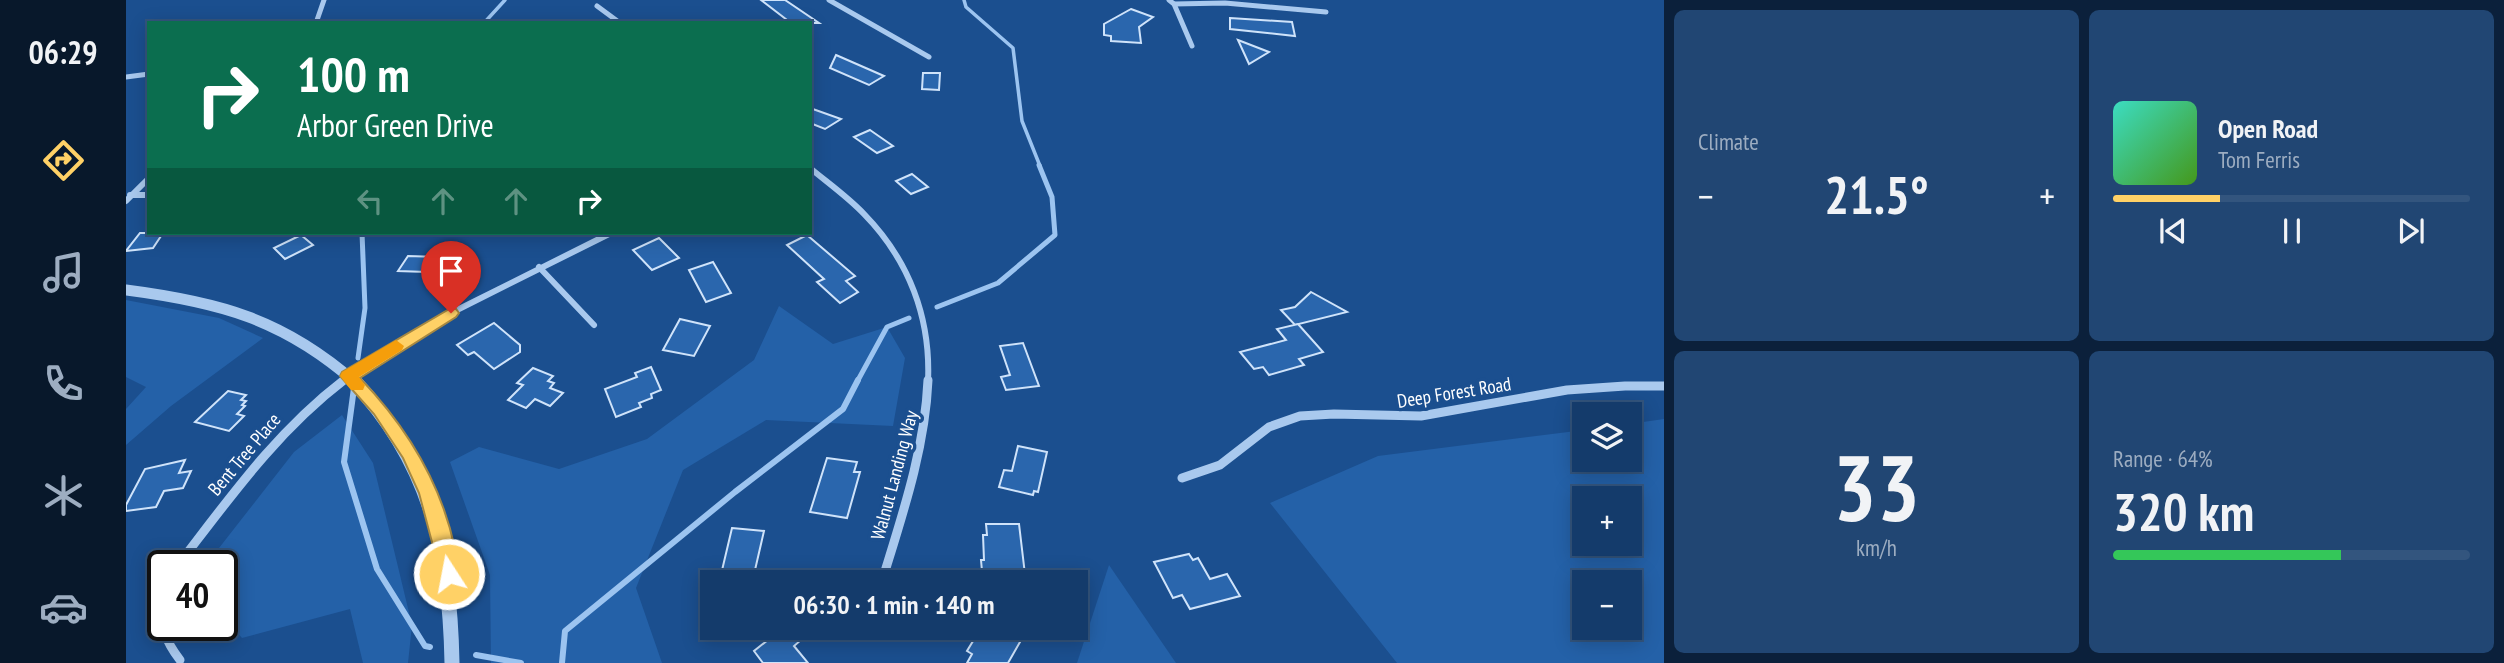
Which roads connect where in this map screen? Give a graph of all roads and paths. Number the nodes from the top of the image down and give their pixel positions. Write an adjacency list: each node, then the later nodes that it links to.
1 (324, 0): 6 (street)
2 (828, 0): 9 (street)
3 (1171, 2): 5 (street); 8 (street)
4 (597, 6): 7 (street)
5 (1326, 12)
6 (317, 21)
7 (617, 21)
8 (1192, 46)
9 (929, 57)
10 (147, 74): 11 (street)
11 (126, 77)
12 (812, 170): 24 (street, Walnut Landing Way)
13 (147, 180): 15 (street)
14 (147, 195): 15 (street)
15 (128, 197)
16 (607, 235): 17 (street, Bent Tree Place)
17 (539, 267): 19 (street); 20 (street, Bent Tree Place)
18 (126, 290): 20 (street)
19 (594, 325)
20 (348, 376): 23 (street, Bent Tree Place); 27 (street)
21 (1664, 386): 22 (street, Deep Forest Road)
22 (1182, 478)
23 (190, 550)
24 (885, 570)
25 (166, 641): 26 (street)
26 (180, 660)
27 (452, 663)

